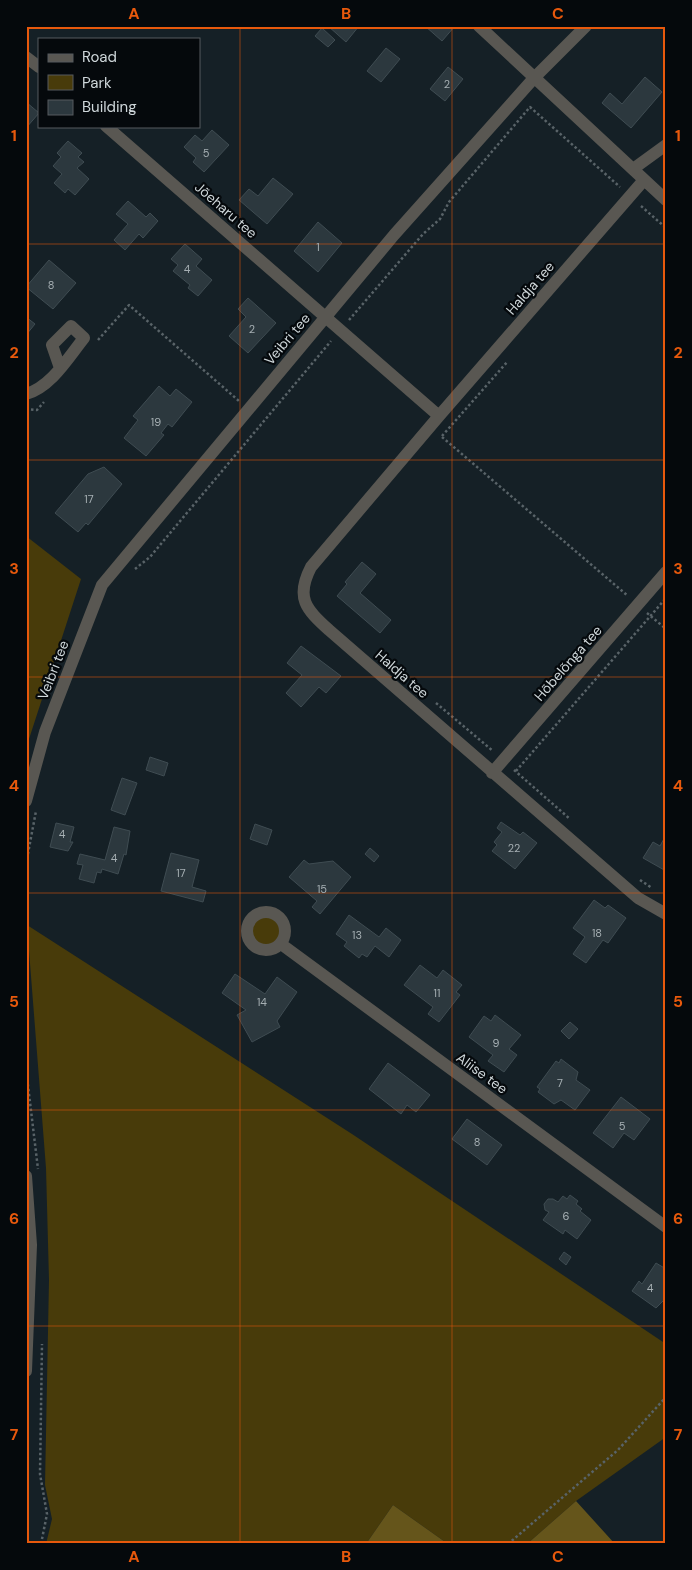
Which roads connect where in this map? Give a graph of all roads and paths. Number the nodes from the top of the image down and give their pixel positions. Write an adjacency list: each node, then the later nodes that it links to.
1 (479, 26): 5 (street)
2 (586, 26): 5 (street, Veibri tee)
3 (26, 57): 4 (street)
4 (38, 67)
5 (534, 78): 8 (street); 13 (street, Veibri tee)
6 (108, 128): 13 (street, Jõeharu tee)
7 (666, 145): 8 (street)
8 (633, 170): 9 (street)
9 (644, 180): 10 (street, Haldja tee); 11 (street)
10 (629, 196): 12 (path); 14 (path); 22 (street, Haldja tee)
11 (666, 200)
12 (666, 228)
13 (325, 317): 14 (street); 36 (street, Veibri tee)
14 (341, 330): 22 (street); 26 (path)
15 (94, 344): 20 (path)
16 (512, 355): 24 (path)
17 (60, 368): 18 (street)
18 (26, 394)
19 (50, 395): 21 (path)
20 (240, 402)
21 (26, 409)
22 (439, 416): 23 (street, Haldja tee)
23 (429, 428): 24 (path); 35 (street, Haldja tee)
24 (442, 436): 25 (path); 29 (path)
25 (436, 444)
26 (133, 570)
27 (666, 572): 29 (street, Hõbelõnga tee)
28 (666, 598): 30 (path)
29 (638, 605): 30 (path); 33 (street, Hõbelõnga tee)
30 (650, 616): 31 (path); 34 (path)
31 (666, 629)
32 (435, 702): 33 (path)
33 (504, 760): 34 (path); 35 (street, Hõbelõnga tee)
34 (516, 772): 37 (path)
35 (492, 773): 41 (street, Haldja tee)
36 (32, 805): 38 (path)
37 (574, 822)
38 (26, 864)
39 (633, 873): 40 (path)
40 (656, 891)
41 (666, 914)
42 (281, 944): 44 (street, Aliise tee)
43 (26, 1176): 45 (street)
44 (666, 1227)
45 (26, 1371)
46 (666, 1397): 47 (path)
47 (508, 1544)

